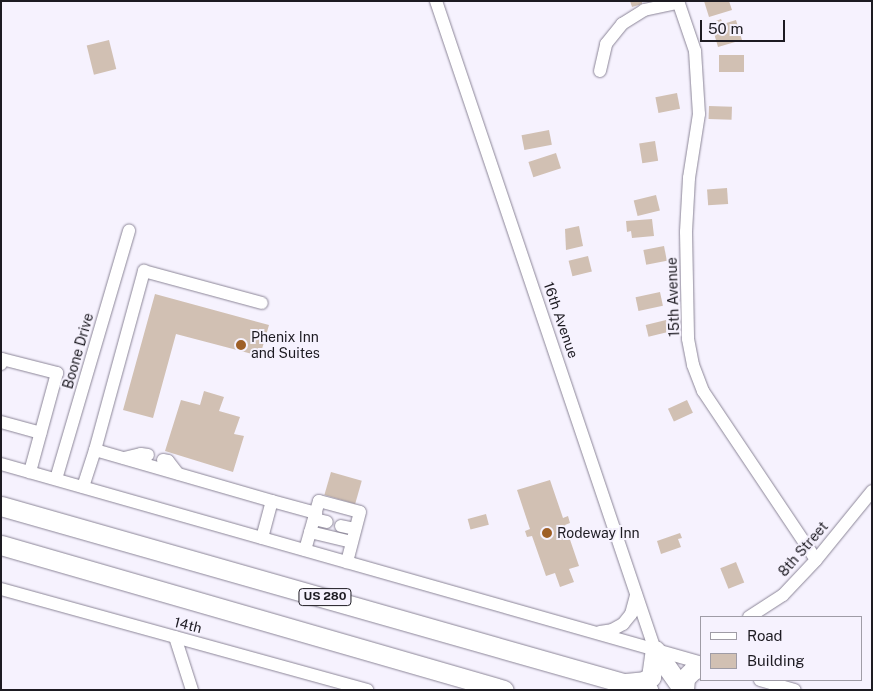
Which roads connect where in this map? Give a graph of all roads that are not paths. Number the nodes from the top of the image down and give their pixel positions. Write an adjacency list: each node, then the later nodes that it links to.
1 (436, 1): 33 (street, 16th Avenue)
2 (678, 2): 3 (street); 30 (street, 15th Avenue)
3 (600, 71)
4 (129, 231): 16 (street, Boone Drive)
5 (262, 302): 9 (street)
6 (1, 364): 8 (street)
7 (1, 422): 8 (street)
8 (41, 433): 14 (street)
9 (95, 450): 11 (street); 17 (street)
10 (148, 455): 11 (street)
11 (123, 458): 15 (street)
12 (163, 460): 15 (street)
13 (1, 464): 14 (street)
14 (30, 472): 16 (street)
15 (178, 474): 19 (street)
16 (56, 479): 17 (street)
17 (83, 487): 26 (street)
18 (872, 491): 30 (street, 8th Street)
19 (272, 501): 21 (street); 26 (street)
20 (1, 506): 41 (highway, US 280)
21 (315, 516): 22 (street); 24 (street); 25 (street)
22 (327, 522)
23 (341, 526): 24 (street)
24 (355, 529): 27 (street)
25 (310, 532): 27 (street); 29 (street)
26 (262, 538): 29 (street)
27 (352, 542): 31 (street)
28 (1, 545): 44 (highway)
29 (305, 550): 31 (street)
30 (816, 560): 34 (street, 8th Street)
31 (347, 562): 35 (street)
32 (1, 589): 36 (street, 14th)
33 (636, 595): 35 (street); 37 (street, 16th Avenue)
34 (750, 616)
35 (593, 632): 37 (street)
36 (175, 637): 42 (street); 43 (street, 14th)
37 (654, 650): 38 (street); 41 (highway); 46 (highway)
38 (700, 662)
39 (700, 668): 46 (highway)
40 (764, 681): 47 (street)
41 (624, 683): 45 (highway, US 280)
42 (192, 690)
43 (367, 690)
44 (504, 690)
45 (648, 690)
46 (684, 690)
47 (795, 690)

